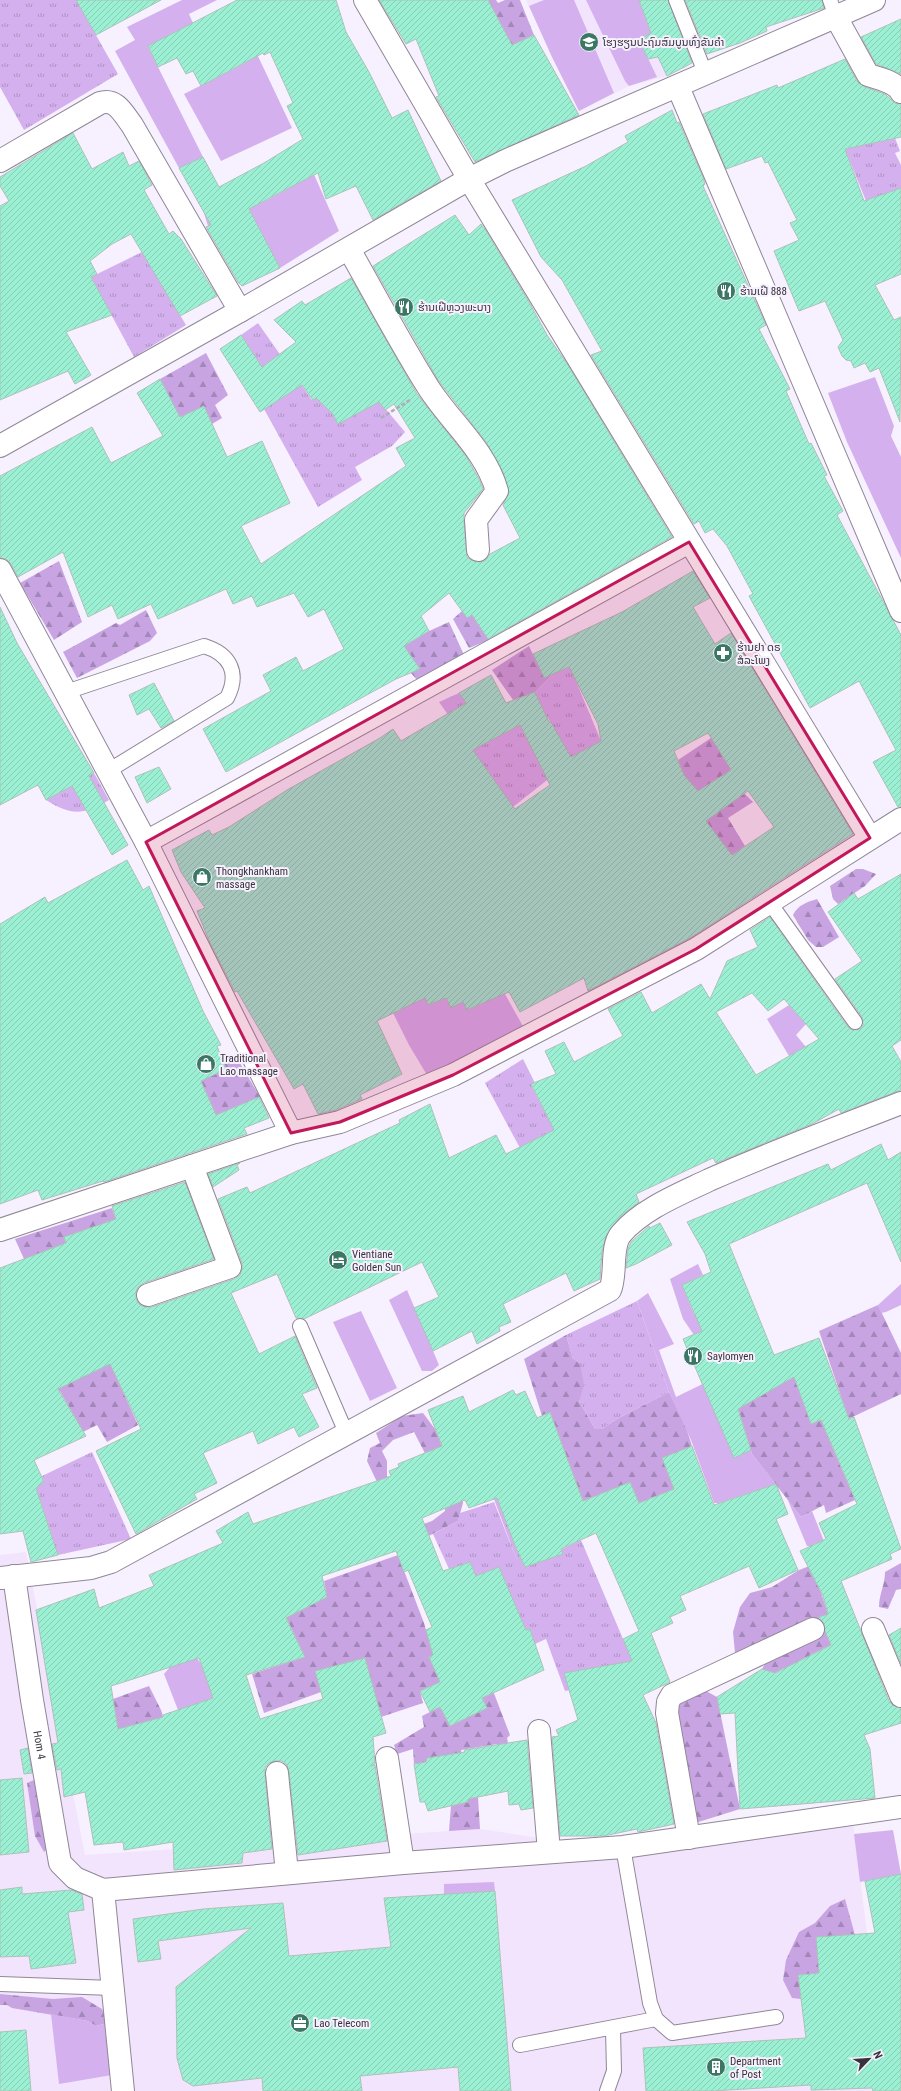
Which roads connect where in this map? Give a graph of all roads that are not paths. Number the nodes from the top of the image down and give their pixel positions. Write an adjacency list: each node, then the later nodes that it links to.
1 (365, 0): 9 (street)
2 (676, 0): 5 (lane)
3 (874, 0): 4 (street)
4 (833, 9): 5 (street); 7 (street)
5 (706, 74): 6 (street)
6 (678, 87): 9 (street); 16 (street)
7 (901, 92)
8 (0, 161): 11 (street)
9 (469, 179): 10 (street); 13 (street)
10 (349, 249): 11 (street); 14 (street)
11 (240, 311): 12 (street)
12 (0, 446)
13 (689, 542): 20 (street); 21 (street)
14 (478, 550)
15 (0, 570): 17 (street)
16 (901, 611)
17 (66, 692): 18 (street); 18 (lane)
18 (108, 771): 21 (street)
19 (901, 819): 20 (street)
20 (870, 838): 22 (street)
21 (146, 842): 25 (street)
22 (770, 904): 23 (lane); 25 (street)
23 (855, 1022)
24 (901, 1103): 30 (street)
25 (291, 1133): 26 (street)
26 (192, 1166): 27 (street); 28 (street)
27 (0, 1230)
28 (148, 1296)
29 (300, 1326): 30 (lane)
30 (347, 1434): 31 (street)
31 (7, 1577): 44 (street, Hom 4)
32 (813, 1629): 39 (street)
33 (873, 1629): 34 (street)
34 (901, 1696)
35 (539, 1731): 41 (street)
36 (386, 1758): 42 (street)
37 (277, 1773): 43 (street)
38 (901, 1808): 39 (street)
39 (690, 1838): 40 (street)
40 (623, 1847): 41 (street); 48 (lane)
41 (549, 1852): 42 (street)
42 (404, 1863): 43 (street)
43 (287, 1873): 44 (street)
44 (103, 1890): 46 (street)
45 (0, 1984): 46 (lane)
46 (113, 1988): 51 (street)
47 (776, 2017): 48 (lane)
48 (656, 2019): 49 (lane)
49 (613, 2029): 50 (lane); 52 (lane)
50 (520, 2045)
51 (123, 2091)
52 (607, 2091)

